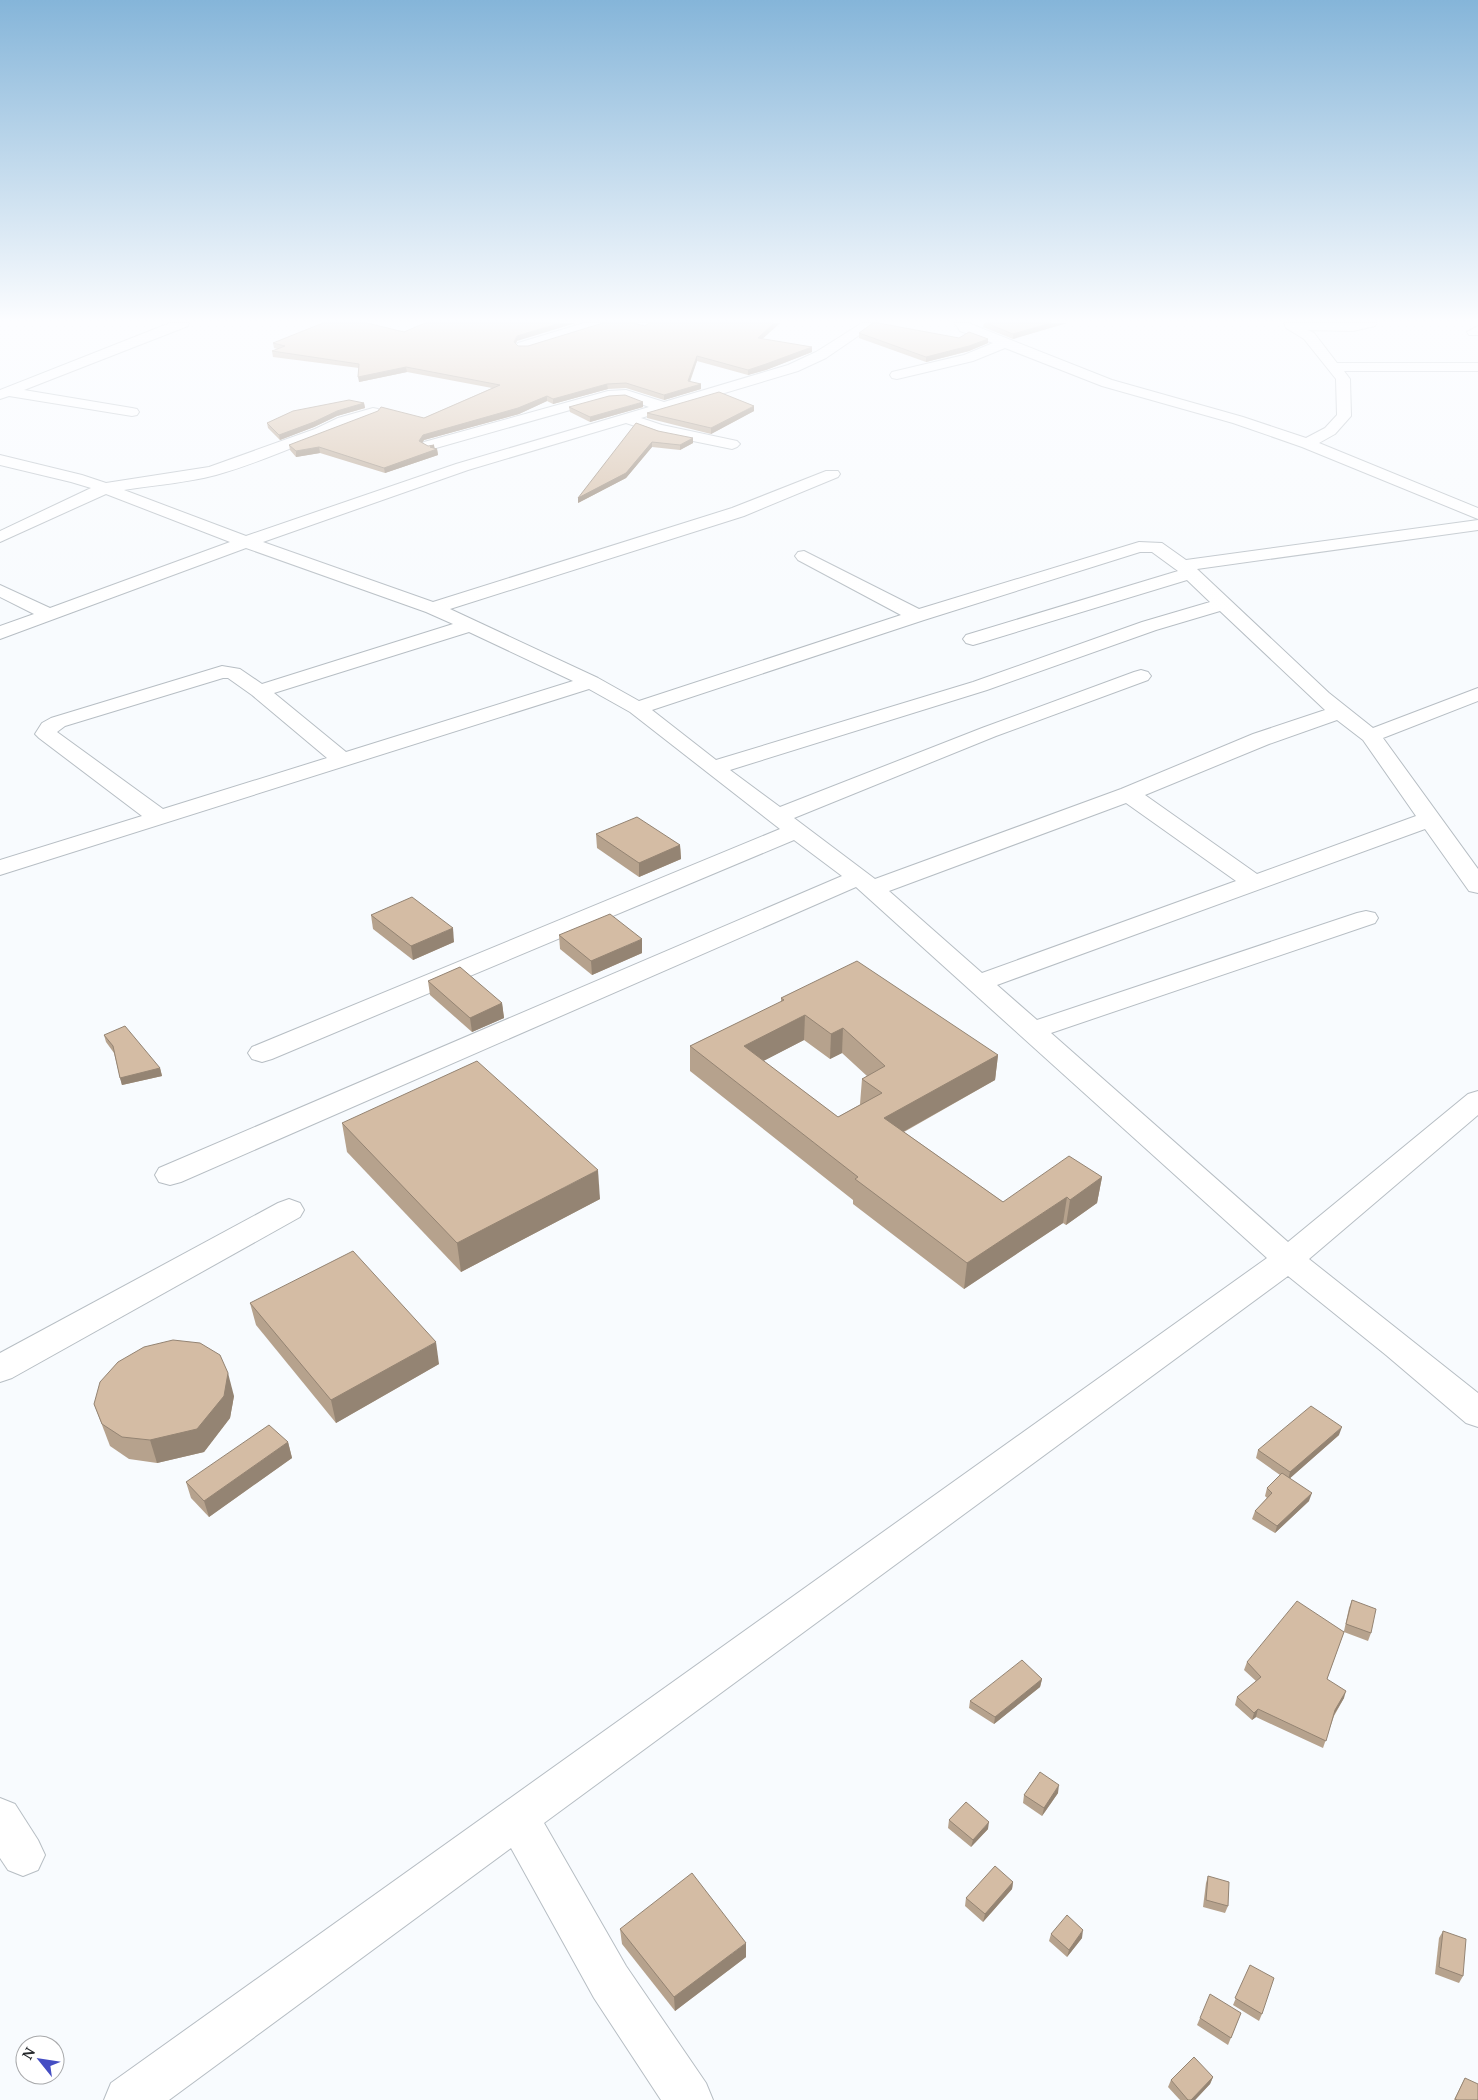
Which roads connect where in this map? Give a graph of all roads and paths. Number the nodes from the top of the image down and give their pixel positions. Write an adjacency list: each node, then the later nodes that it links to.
1 (343, 421): 12 (street)
2 (515, 421): 9 (street)
3 (616, 421): 16 (street)
4 (634, 421): 7 (street)
5 (1241, 421): 8 (street)
6 (1339, 421): 8 (street)
7 (732, 444)
8 (1307, 444): 13 (street)
9 (429, 445)
10 (0, 460): 12 (street)
11 (832, 474): 21 (street)
12 (105, 488): 15 (street); 16 (street)
13 (1478, 514)
14 (1478, 525): 18 (street)
15 (0, 537)
16 (246, 542): 21 (street); 22 (street)
17 (804, 556): 23 (street)
18 (1187, 570): 20 (street); 23 (street); 26 (street)
19 (0, 590): 22 (street)
20 (1223, 604): 32 (street); 35 (street)
21 (433, 608): 24 (street)
22 (50, 615): 25 (street)
23 (917, 616): 31 (street)
24 (471, 626): 28 (street); 29 (street)
25 (0, 633)
26 (973, 639)
27 (1141, 676): 39 (street)
28 (591, 682): 31 (street); 34 (street)
29 (259, 691): 34 (street); 37 (street)
30 (1478, 694): 33 (street)
31 (637, 708): 35 (street)
32 (1340, 712): 33 (street); 36 (street)
33 (1370, 736): 38 (street)
34 (343, 760): 37 (street)
35 (713, 768): 39 (street)
36 (1129, 794): 41 (street); 42 (street)
37 (160, 818): 40 (street)
38 (1430, 819): 42 (street); 43 (street)
39 (787, 823): 41 (street); 47 (street)
40 (0, 868)
41 (866, 883): 45 (street); 49 (street)
42 (1254, 883): 45 (street)
43 (1478, 886)
44 (1366, 918): 46 (street)
45 (979, 983): 46 (street)
46 (1032, 1031): 51 (street)
47 (262, 1053)
48 (1478, 1100): 51 (street)
49 (170, 1175)
50 (289, 1210): 52 (street)
51 (1288, 1259): 53 (street); 55 (street)
52 (0, 1369)
53 (1478, 1413)
54 (0, 1819): 56 (street)
55 (518, 1819): 57 (street); 58 (street)
56 (24, 1855)
57 (128, 2100)
58 (689, 2100)

